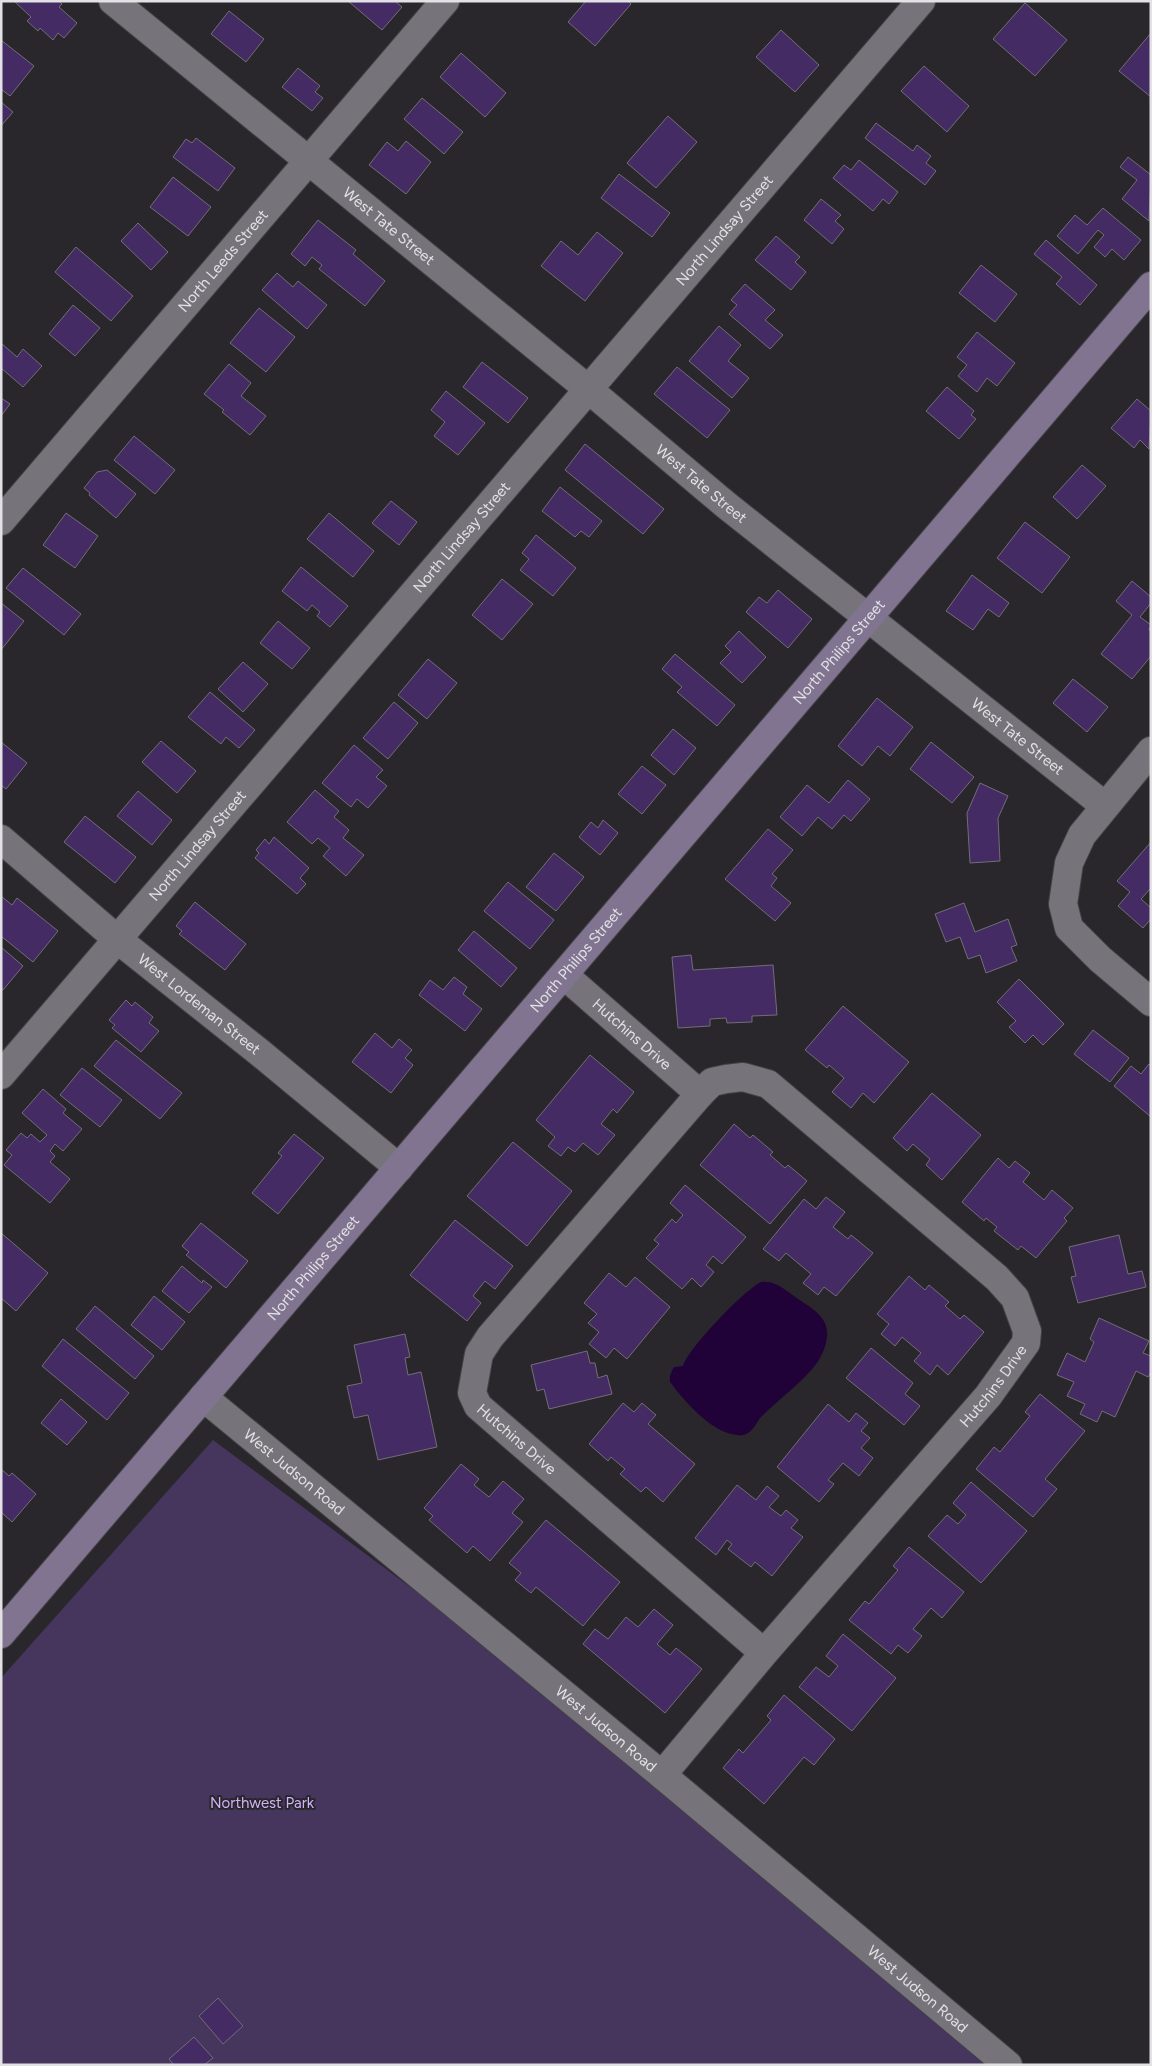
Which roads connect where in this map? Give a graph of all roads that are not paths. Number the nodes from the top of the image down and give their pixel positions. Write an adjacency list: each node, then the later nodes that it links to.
1 (113, 1): 4 (street, West Tate Street)
2 (445, 1): 4 (street, North Leeds Street)
3 (921, 1): 6 (street, North Lindsay Street)
4 (309, 161): 6 (street, West Tate Street); 7 (street, North Leeds Street)
5 (1151, 286): 8 (street, North Philips Street)
6 (588, 389): 8 (street, West Tate Street); 12 (street, North Lindsay Street)
7 (1, 521)
8 (868, 617): 10 (street, West Tate Street); 13 (street, North Philips Street)
9 (1151, 750): 10 (street)
10 (1105, 806): 14 (street)
11 (1, 839): 12 (street, West Lordeman Street)
12 (117, 939): 15 (street, North Lindsay Street); 17 (street, West Lordeman Street)
13 (564, 975): 16 (street, Hutchins Drive); 17 (street, North Philips Street)
14 (1151, 1002)
15 (1, 1075)
16 (700, 1094): 20 (street, Hutchins Drive); 20 (street, Hutchins Drive)
17 (399, 1168): 18 (street, North Philips Street)
18 (203, 1397): 19 (street, North Philips Street); 21 (street, West Judson Road)
19 (1, 1634)
20 (764, 1653): 21 (street, Hutchins Drive)
21 (662, 1775): 22 (street, West Judson Road)
22 (1008, 2065)

